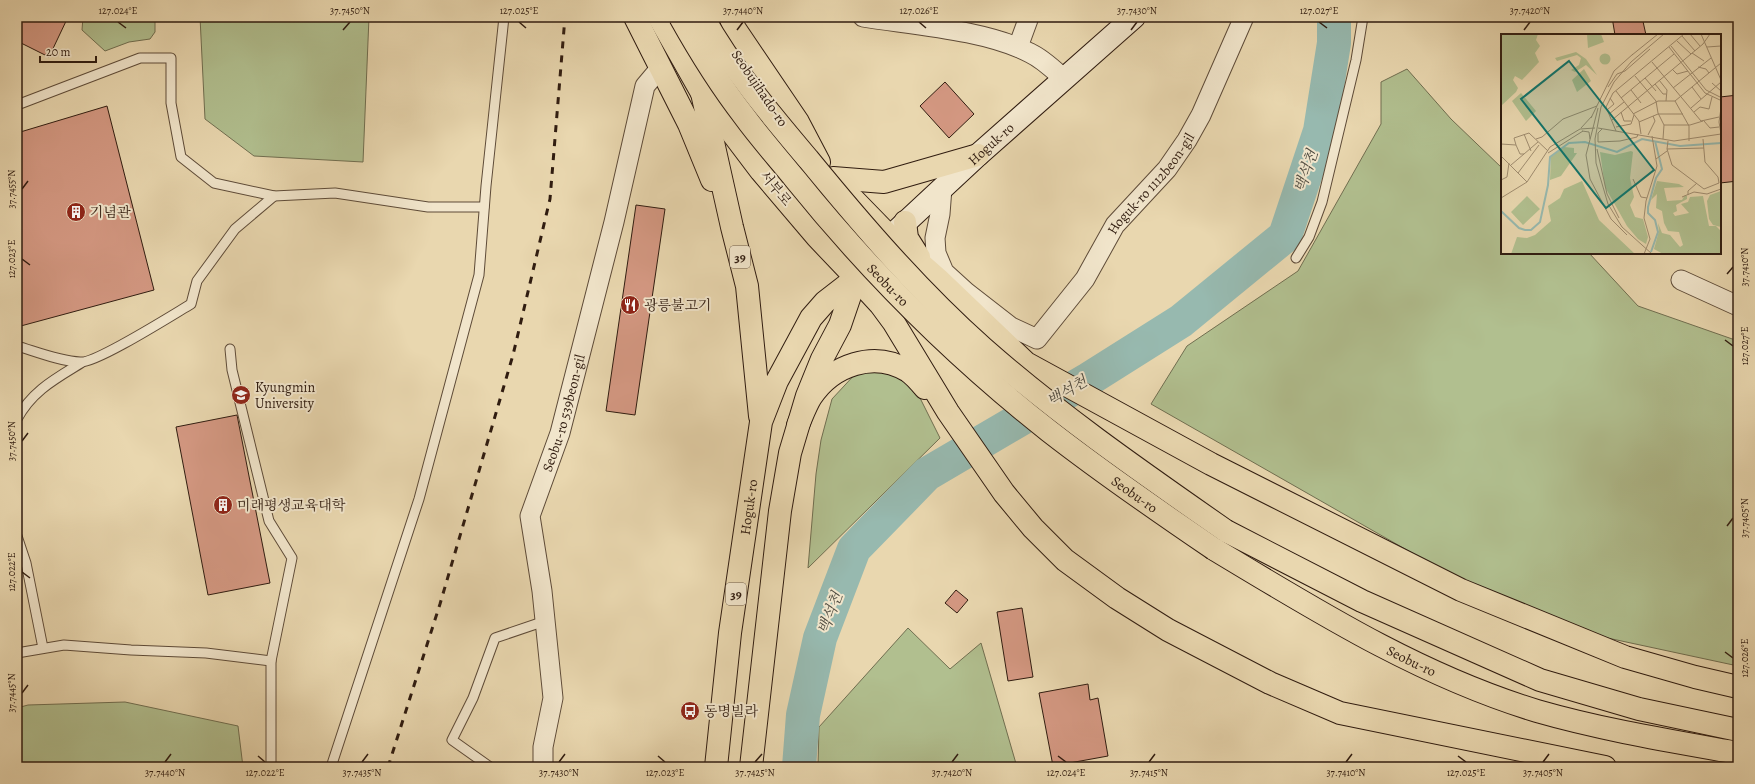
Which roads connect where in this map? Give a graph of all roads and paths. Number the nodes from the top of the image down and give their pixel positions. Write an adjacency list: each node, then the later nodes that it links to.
1 (504, 17): 23 (lane)
2 (635, 17): 15 (main road)
3 (659, 17): 17 (main road, 39)
4 (680, 17): 44 (main road, Seobu-ro, bridge)
5 (704, 17): 43 (main road, Seobu-ro, bridge)
6 (714, 17): 20 (main road, Seobujihado-ro)
7 (730, 17): 20 (main road)
8 (863, 17): 13 (street)
9 (1029, 17): 14 (street)
10 (1134, 17): 16 (street, Hoguk-ro)
11 (1244, 17): 21 (street, Hoguk-ro 1112beon-gil)
12 (1363, 17): 26 (lane)
13 (922, 22): 14 (street)
14 (1018, 47): 16 (street)
15 (661, 66): 24 (main road); 38 (street, Seobu-ro 539beon-gil)
16 (1064, 79): 19 (street, Hoguk-ro)
17 (702, 93): 24 (main road, 39); 27 (main road, 서부로 / 39)
18 (17, 105): 22 (lane)
19 (978, 155): 20 (main road); 21 (street, Hoguk-ro)
20 (820, 166): 25 (main road)
21 (942, 188): 25 (street, Hoguk-ro)
22 (274, 196): 23 (lane); 32 (lane)
23 (484, 207): 46 (lane)
24 (732, 227): 35 (main road, 39)
25 (898, 229): 27 (main road, Hoguk-ro / 39); 42 (main road)
26 (1296, 258)
27 (856, 278): 33 (main road, 서부로); 35 (main road, Hoguk-ro / 39); 36 (main road, Hoguk-ro / 39)
28 (1681, 280): 29 (street)
29 (1738, 306)
30 (17, 346): 32 (lane)
31 (230, 349): 41 (lane)
32 (81, 363): 34 (lane)
33 (948, 412): 36 (main road); 51 (main road)
34 (17, 418)
35 (761, 422): 49 (main road, Hoguk-ro / 39)
36 (798, 425): 50 (main road, Hoguk-ro / 39)
37 (17, 536): 39 (lane)
38 (545, 621): 47 (lane); 48 (street, Seobu-ro 539beon-gil)
39 (43, 648): 40 (lane); 41 (lane)
40 (17, 653)
41 (271, 661): 45 (lane)
42 (1738, 687)
43 (1738, 730)
44 (1738, 753)
45 (271, 767)
46 (331, 767)
47 (490, 767)
48 (543, 767)
49 (716, 767)
50 (751, 767)
51 (1605, 767)

